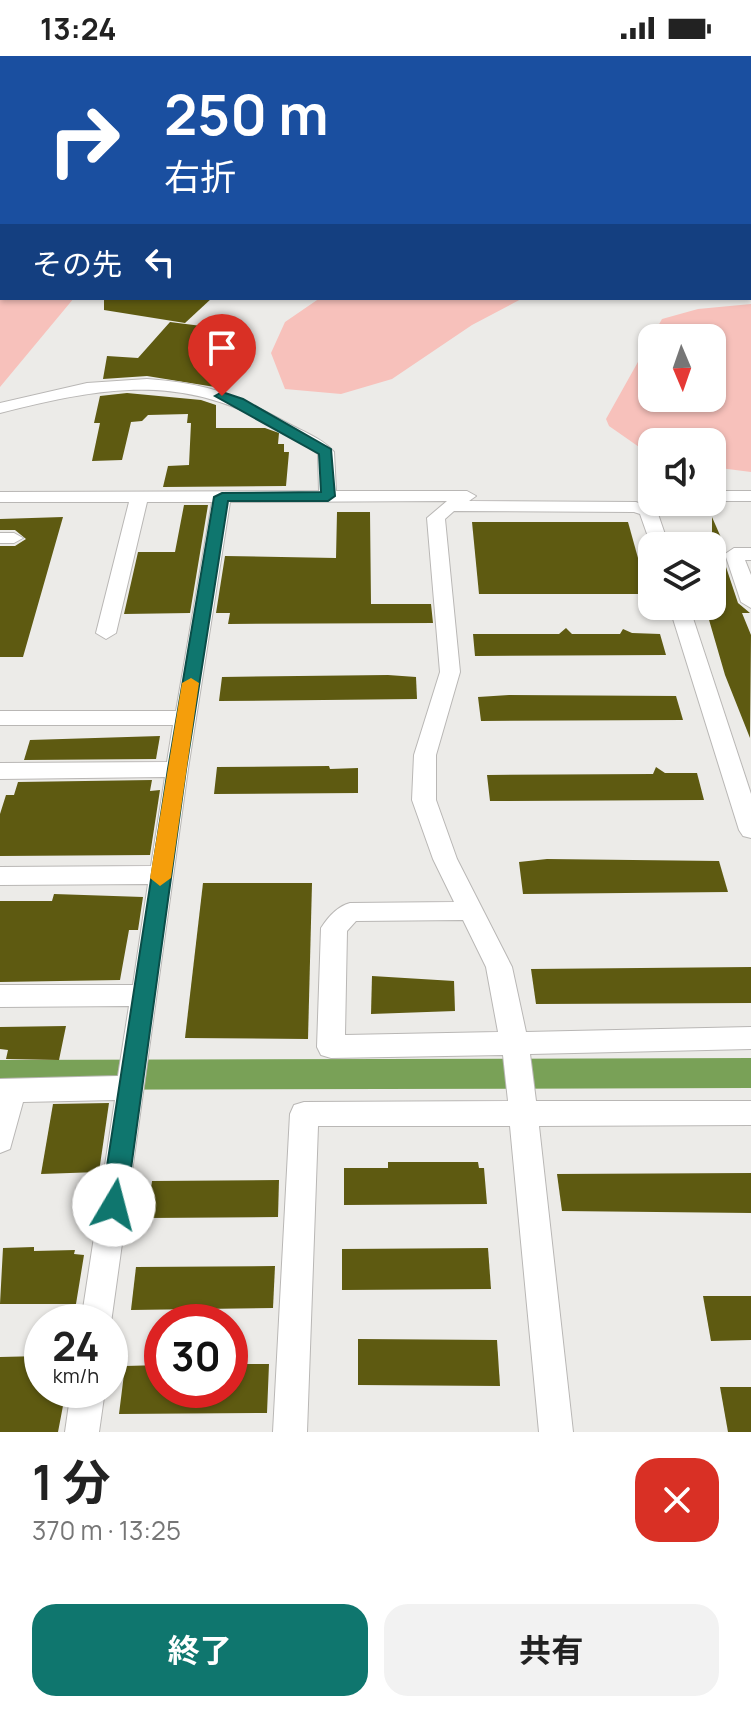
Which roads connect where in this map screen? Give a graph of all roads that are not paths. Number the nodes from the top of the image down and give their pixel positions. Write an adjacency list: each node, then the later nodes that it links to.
1 (0, 408): 2 (street)
2 (328, 496): 3 (street); 8 (street)
3 (638, 496)
4 (726, 496): 5 (street)
5 (751, 496)
6 (0, 497): 7 (street)
7 (139, 497): 8 (street); 13 (street)
8 (222, 497): 15 (street)
9 (655, 532): 21 (street)
10 (751, 554): 11 (street)
11 (751, 602)
12 (684, 620): 18 (street)
13 (106, 633)
14 (0, 718): 15 (street)
15 (185, 718): 16 (street)
16 (177, 769): 17 (street); 19 (street)
17 (0, 771)
18 (751, 830)
19 (161, 875): 20 (street); 22 (street)
20 (0, 876)
21 (470, 911): 26 (street); 26 (street)
22 (143, 995): 23 (street); 25 (street)
23 (0, 996)
24 (751, 1038): 26 (street)
25 (133, 1073): 27 (street); 30 (street)
26 (519, 1077): 28 (street); 33 (street); 34 (street)
27 (6, 1091): 29 (street)
28 (751, 1113)
29 (0, 1140)
30 (100, 1304)
31 (85, 1408): 32 (street)
32 (82, 1432)
33 (290, 1432)
34 (556, 1432)

